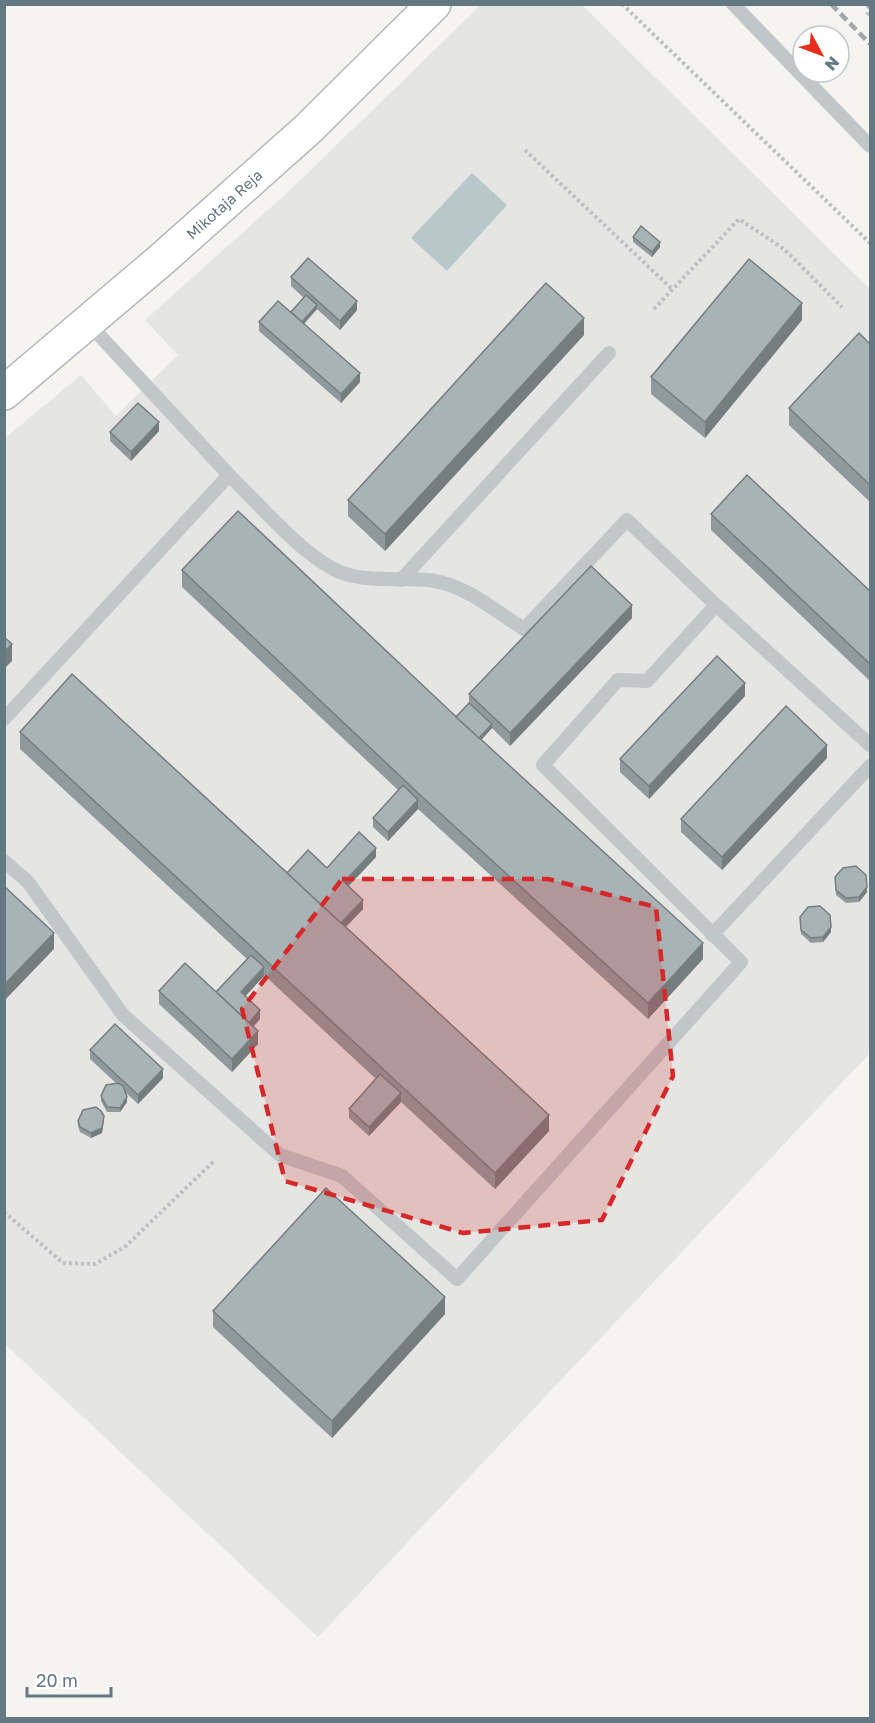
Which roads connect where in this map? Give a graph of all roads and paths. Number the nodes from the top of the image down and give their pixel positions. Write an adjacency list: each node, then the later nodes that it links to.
1 (434, 4): 12 (street, Mikołaja Reja)
2 (622, 4): 8 (path)
3 (733, 4): 6 (lane)
4 (870, 10): 5 (path)
5 (867, 15)
6 (870, 146)
7 (525, 150): 9 (path)
8 (870, 243)
9 (672, 289): 10 (path); 11 (path)
10 (842, 307)
11 (654, 309)
12 (88, 323): 14 (street, Mikołaja Reja); 15 (lane)
13 (609, 354): 16 (lane)
14 (4, 393)
15 (229, 475): 16 (lane); 18 (lane)
16 (400, 580): 17 (lane)
17 (716, 605): 19 (lane); 22 (lane)
18 (4, 719)
19 (870, 745)
20 (870, 766): 22 (lane)
21 (4, 861): 22 (lane)
22 (712, 935)
23 (215, 1161): 24 (path)
24 (4, 1212)

